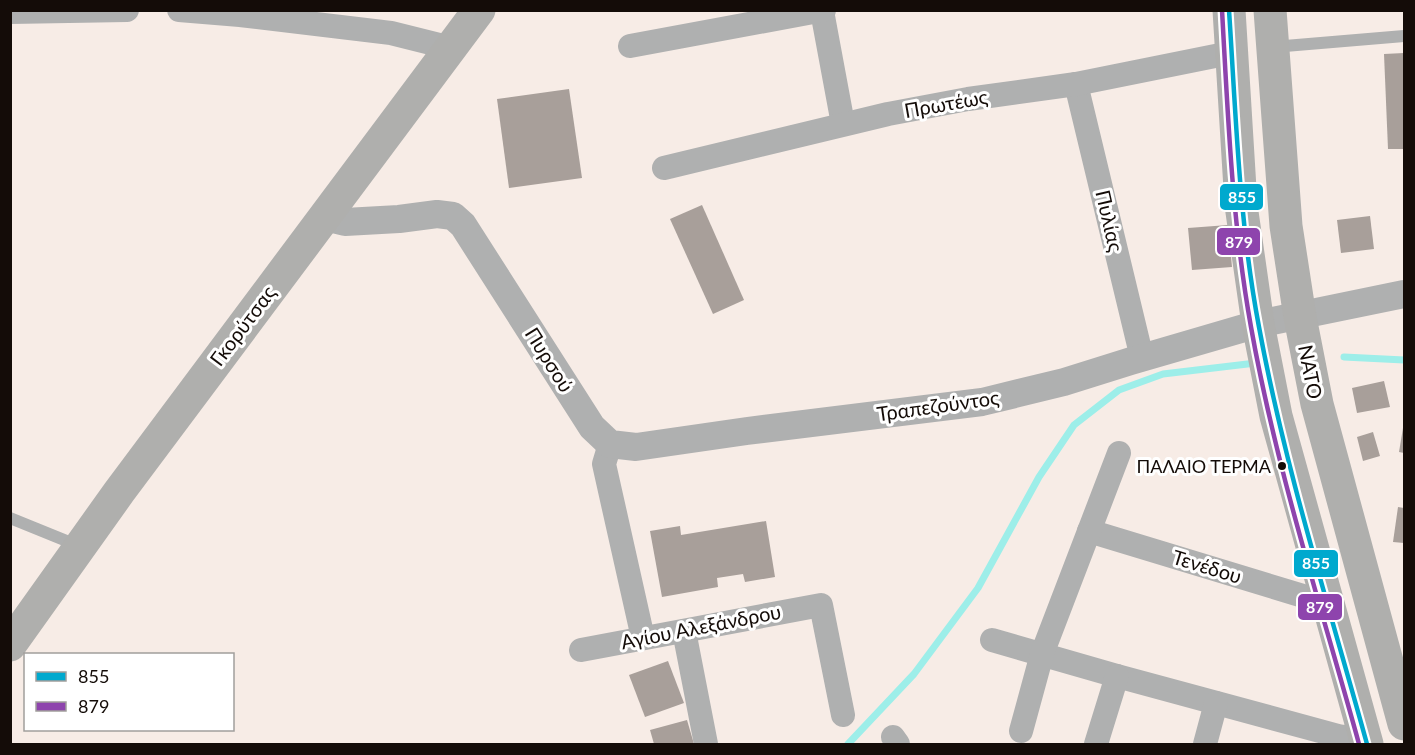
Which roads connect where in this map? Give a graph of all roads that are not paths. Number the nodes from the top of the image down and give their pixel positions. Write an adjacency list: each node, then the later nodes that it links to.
1 (128, 10): 7 (street)
2 (179, 10): 11 (street)
3 (479, 10): 11 (main road, Γκορύτσας)
4 (1229, 10): 12 (main road)
5 (1270, 10): 10 (main road, ΝΑΤΟ)
6 (823, 11): 9 (street); 14 (street)
7 (10, 12)
8 (1404, 36): 10 (lane)
9 (630, 46)
10 (1272, 47): 18 (main road, ΝΑΤΟ)
11 (450, 48): 16 (main road, Γκορύτσας)
12 (1230, 53): 13 (street, Πρωτέως); 19 (main road)
13 (1076, 84): 14 (street, Πρωτέως); 20 (street, Πυλίας)
14 (843, 124): 15 (street, Πρωτέως)
15 (664, 168)
16 (324, 217): 21 (street, Πυρσού); 25 (main road, Γκορύτσας)
17 (1404, 294): 18 (street, Τραπεζούντος)
18 (1300, 317): 19 (street, Τραπεζούντος); 35 (main road, ΝΑΤΟ)
19 (1258, 324): 20 (street, Τραπεζούντος); 26 (main road)
20 (1142, 358): 21 (street, Τραπεζούντος)
21 (610, 444): 28 (street)
22 (1119, 453): 24 (street)
23 (10, 518): 25 (lane)
24 (1089, 531): 26 (street, Τενέδου); 32 (street)
25 (80, 547): 30 (main road, Γκορύτσας)
26 (1325, 599): 41 (main road)
27 (684, 631): 28 (street, Αγίου Αλεξάνδρου); 37 (street, Αγίου Αλεξάνδρου); 42 (street)
28 (643, 638): 31 (street, Αγίου Αλεξάνδρου)
29 (992, 640): 32 (street)
30 (10, 645)
31 (581, 650)
32 (1042, 654): 34 (street); 39 (street)
33 (1404, 655): 35 (street)
34 (1117, 676): 36 (street); 43 (street)
35 (1395, 691): 38 (main road, ΝΑΤΟ)
36 (1216, 703): 40 (street); 44 (street)
37 (843, 715)
38 (1404, 724)
39 (1021, 731)
40 (1330, 739): 41 (street)
41 (1366, 740)
42 (706, 744)
43 (1096, 744)
44 (1205, 744)

